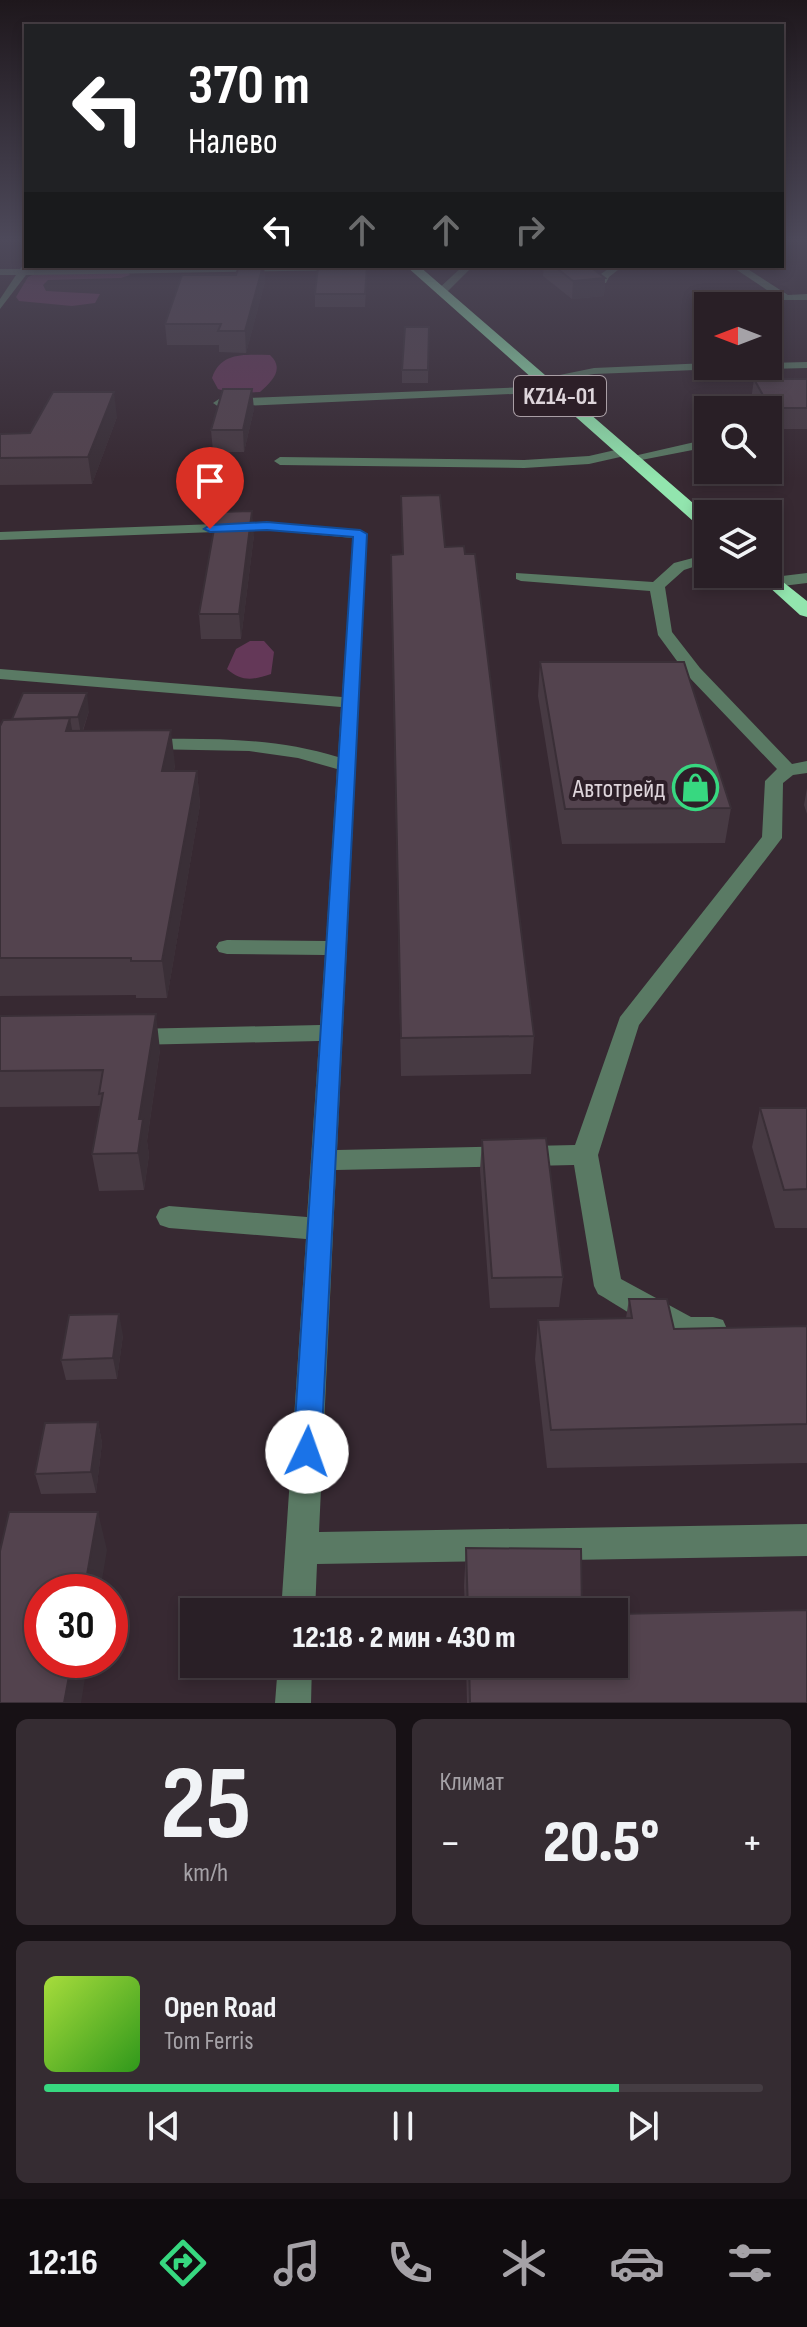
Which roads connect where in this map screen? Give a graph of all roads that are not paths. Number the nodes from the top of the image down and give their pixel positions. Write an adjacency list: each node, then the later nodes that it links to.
1 (472, 319): 5 (highway, KZ14-01)
2 (807, 365): 3 (street)
3 (782, 366)
4 (694, 367): 5 (street)
5 (541, 380): 6 (highway, KZ14-01)
6 (553, 390): 7 (street); 9 (highway, KZ14-01)
7 (219, 403)
8 (694, 445): 9 (street)
9 (628, 455): 10 (street); 11 (highway, KZ14-01)
10 (280, 461)
11 (694, 513)
12 (0, 536): 21 (street)
13 (694, 561): 17 (street)
14 (521, 576): 17 (street)
15 (782, 578): 16 (street)
16 (807, 578)
17 (657, 587): 24 (street)
18 (781, 588): 19 (highway)
19 (807, 611)
20 (0, 674): 21 (street)
21 (351, 703): 23 (street)
22 (134, 744): 23 (street)
23 (348, 766): 26 (street)
24 (797, 768): 29 (street)
25 (227, 947): 26 (street)
26 (337, 948): 27 (street)
27 (330, 1033): 28 (street); 30 (street)
28 (110, 1038)
29 (585, 1155): 30 (street); 33 (street)
30 (325, 1160): 32 (street)
31 (169, 1217): 32 (street)
32 (320, 1229): 35 (street)
33 (732, 1328)
34 (807, 1540): 35 (street)
35 (302, 1548): 36 (street)
36 (299, 1598)
37 (294, 1678): 38 (street)
38 (293, 1703)

